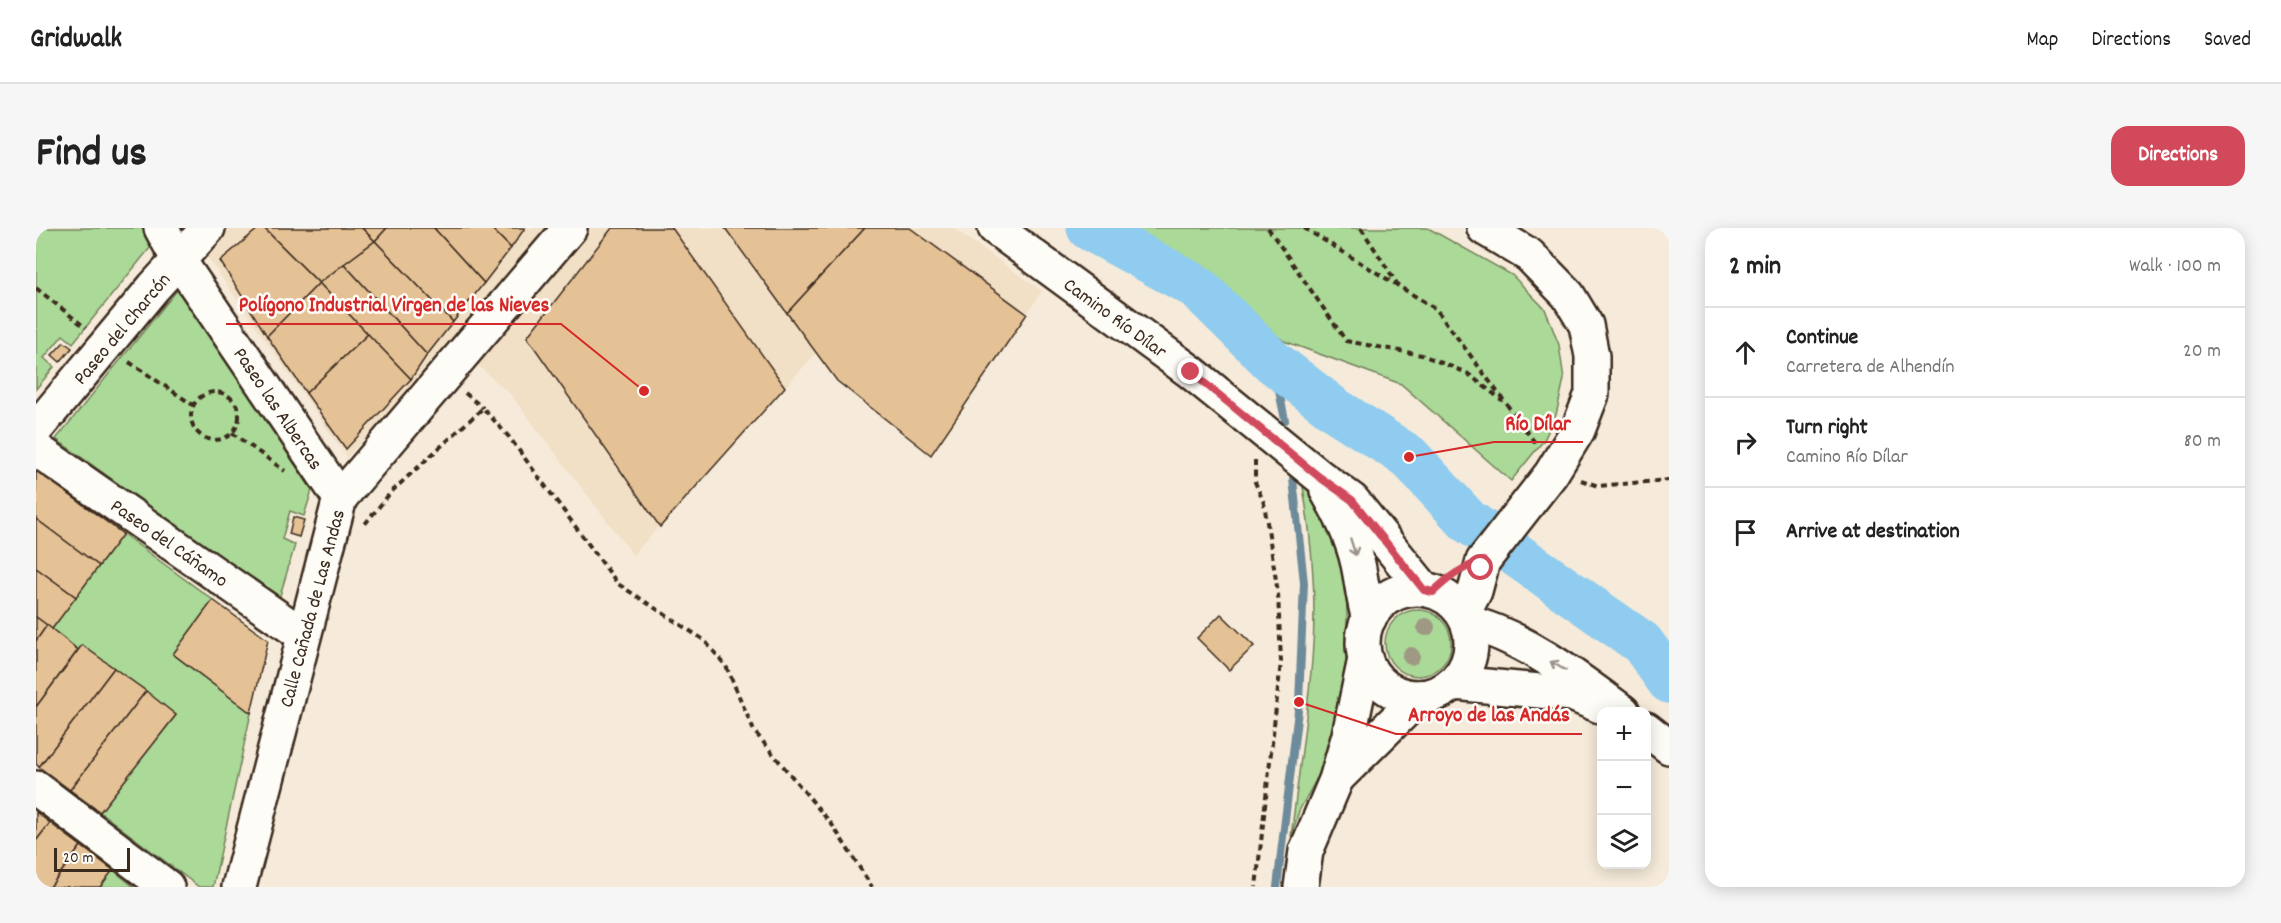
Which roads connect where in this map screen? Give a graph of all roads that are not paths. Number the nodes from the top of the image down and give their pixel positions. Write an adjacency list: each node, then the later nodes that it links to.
1 (161, 228): 6 (street, Paseo las Albercas)
2 (208, 228): 6 (street, Paseo del Charcón)
3 (570, 228): 10 (street, Calle Cañada de Las Andas)
4 (995, 228): 9 (street, Camino Río Dílar)
5 (1484, 228): 11 (street)
6 (178, 259): 7 (street, Paseo del Charcón); 10 (street, Paseo las Albercas)
7 (36, 429)
8 (36, 449): 15 (street, Paseo del Cáñamo)
9 (1318, 476): 12 (street, Camino Río Dílar); 14 (street, Camino Río Dílar, one-way to 14)
10 (340, 498): 15 (street, Calle Cañada de Las Andas)
11 (1483, 561): 12 (street); 13 (street)
12 (1429, 591): 13 (street); 14 (street)
13 (1465, 618): 17 (street); 20 (street, one-way to 13)
14 (1369, 619): 16 (street)
15 (303, 635): 26 (street, Calle Cañada de Las Andas)
16 (1365, 659): 18 (street); 23 (street)
17 (1454, 683): 18 (street); 19 (street)
18 (1419, 697): 23 (street)
19 (1603, 707)
20 (1617, 707)
21 (1651, 732): 22 (street)
22 (1669, 747)
23 (1336, 780): 27 (street)
24 (36, 788): 25 (street)
25 (167, 887)
26 (239, 887)
27 (1301, 887)

